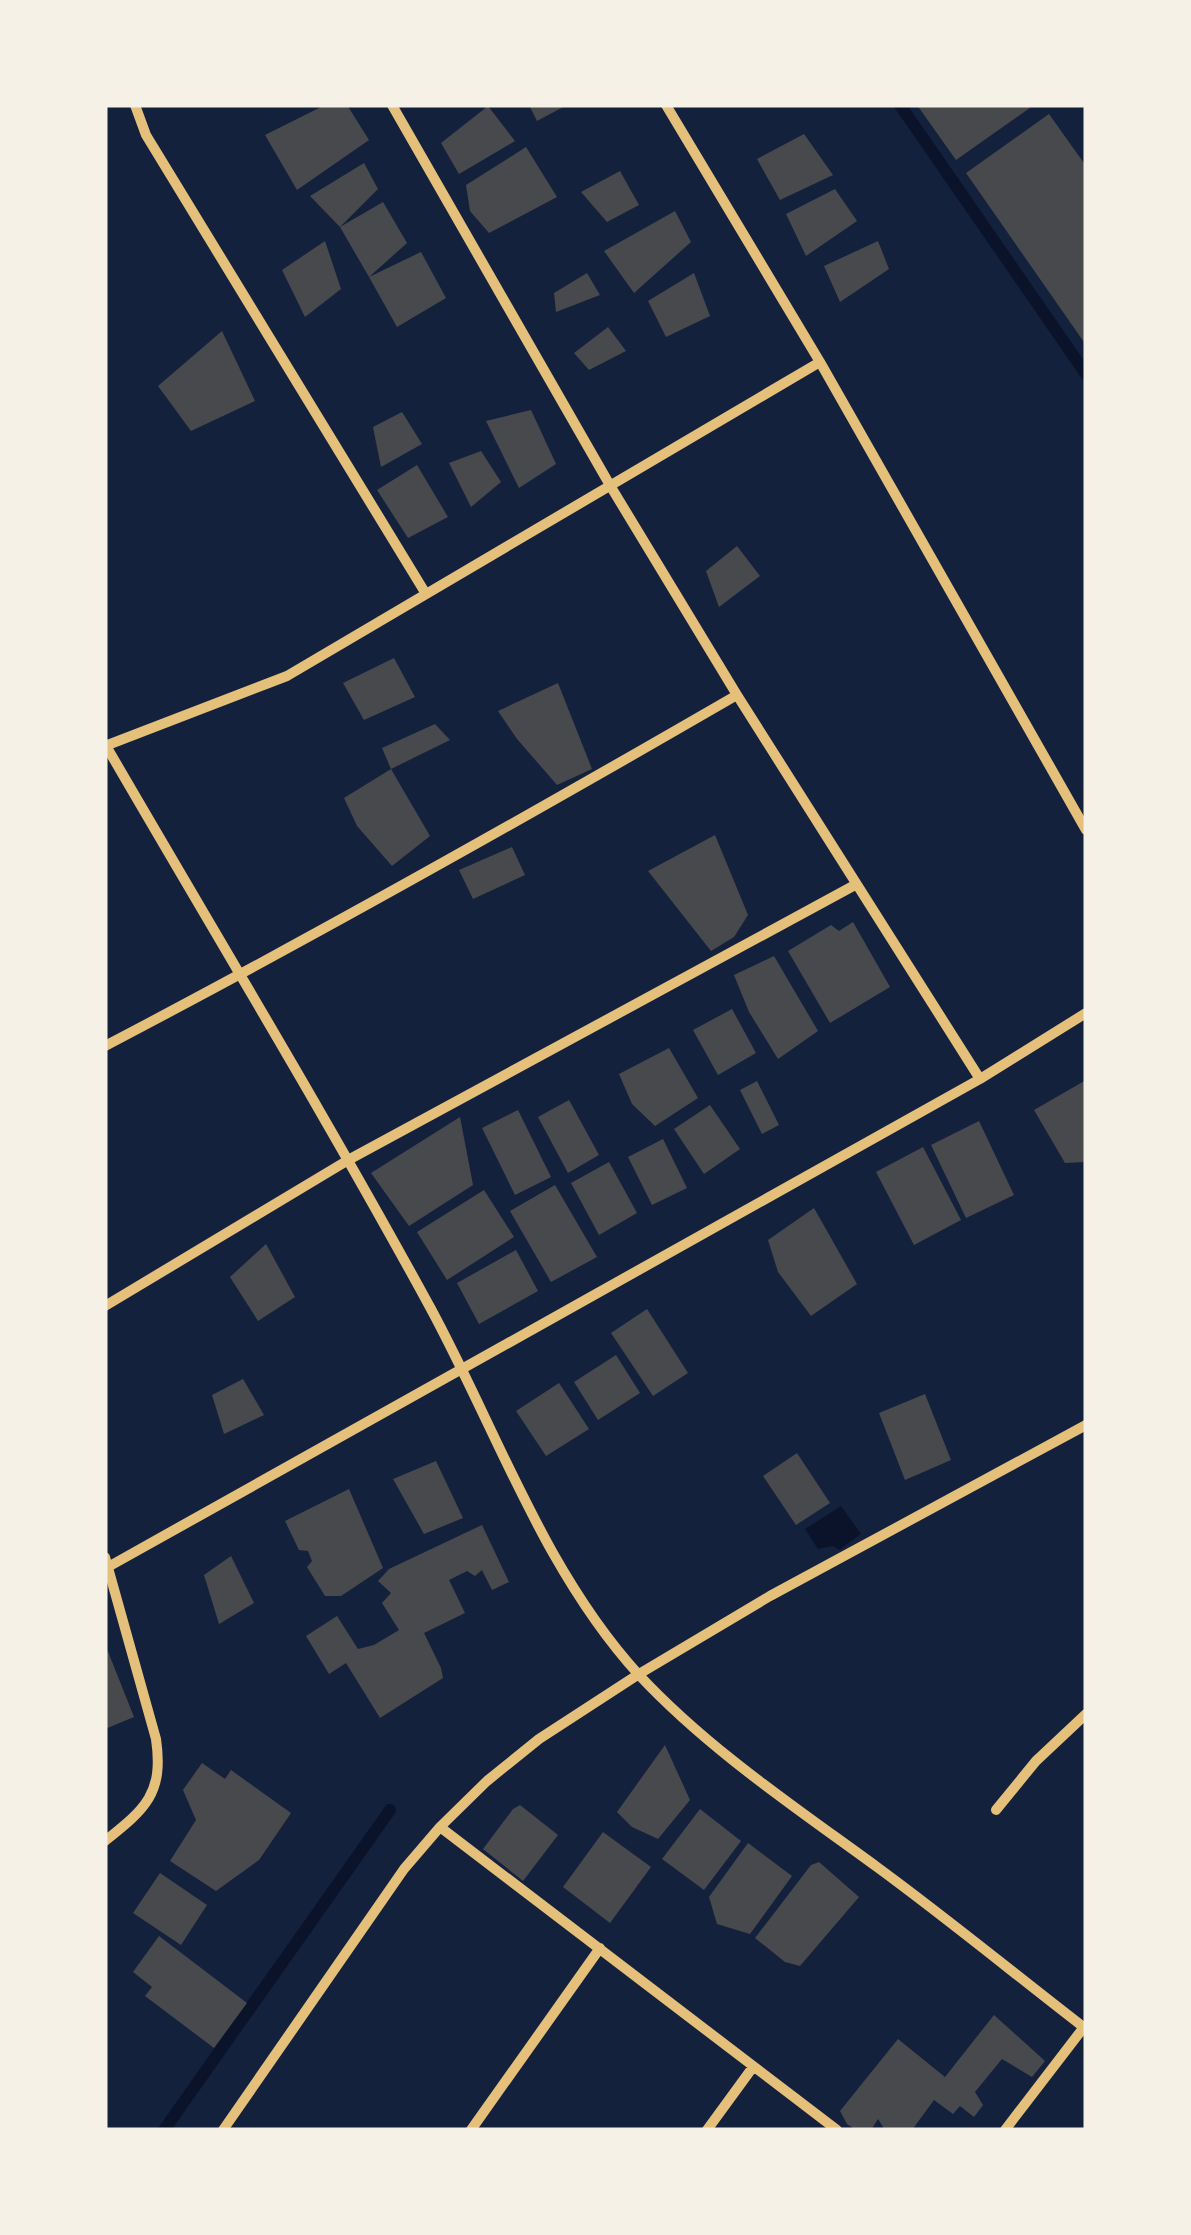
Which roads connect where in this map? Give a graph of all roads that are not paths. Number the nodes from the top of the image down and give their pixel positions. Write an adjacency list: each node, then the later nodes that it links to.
1 (135, 105): 6 (street)
2 (392, 105): 5 (street)
3 (666, 105): 4 (street)
4 (820, 362): 5 (street); 9 (street)
5 (612, 488): 6 (street); 7 (street)
6 (426, 594): 8 (street)
7 (736, 695): 10 (street); 11 (street)
8 (105, 745): 11 (street)
9 (1086, 830)
10 (855, 886): 14 (street); 15 (street)
11 (240, 976): 13 (street); 15 (street)
12 (1086, 1014): 14 (street)
13 (105, 1046)
14 (980, 1078): 17 (street)
15 (350, 1159): 16 (street); 17 (street)
16 (105, 1306)
17 (462, 1367): 19 (street); 20 (street)
18 (1086, 1425): 20 (street)
19 (107, 1562): 24 (street)
20 (638, 1674): 23 (street); 26 (street)
21 (1086, 1714): 22 (street)
22 (996, 1810)
23 (440, 1827): 25 (street); 28 (street)
24 (105, 1841)
25 (600, 1948): 27 (street); 29 (street)
26 (1085, 2028): 32 (street)
27 (753, 2067): 30 (street); 31 (street)
28 (223, 2130)
29 (471, 2130)
30 (707, 2130)
31 (837, 2130)
32 (1006, 2130)

